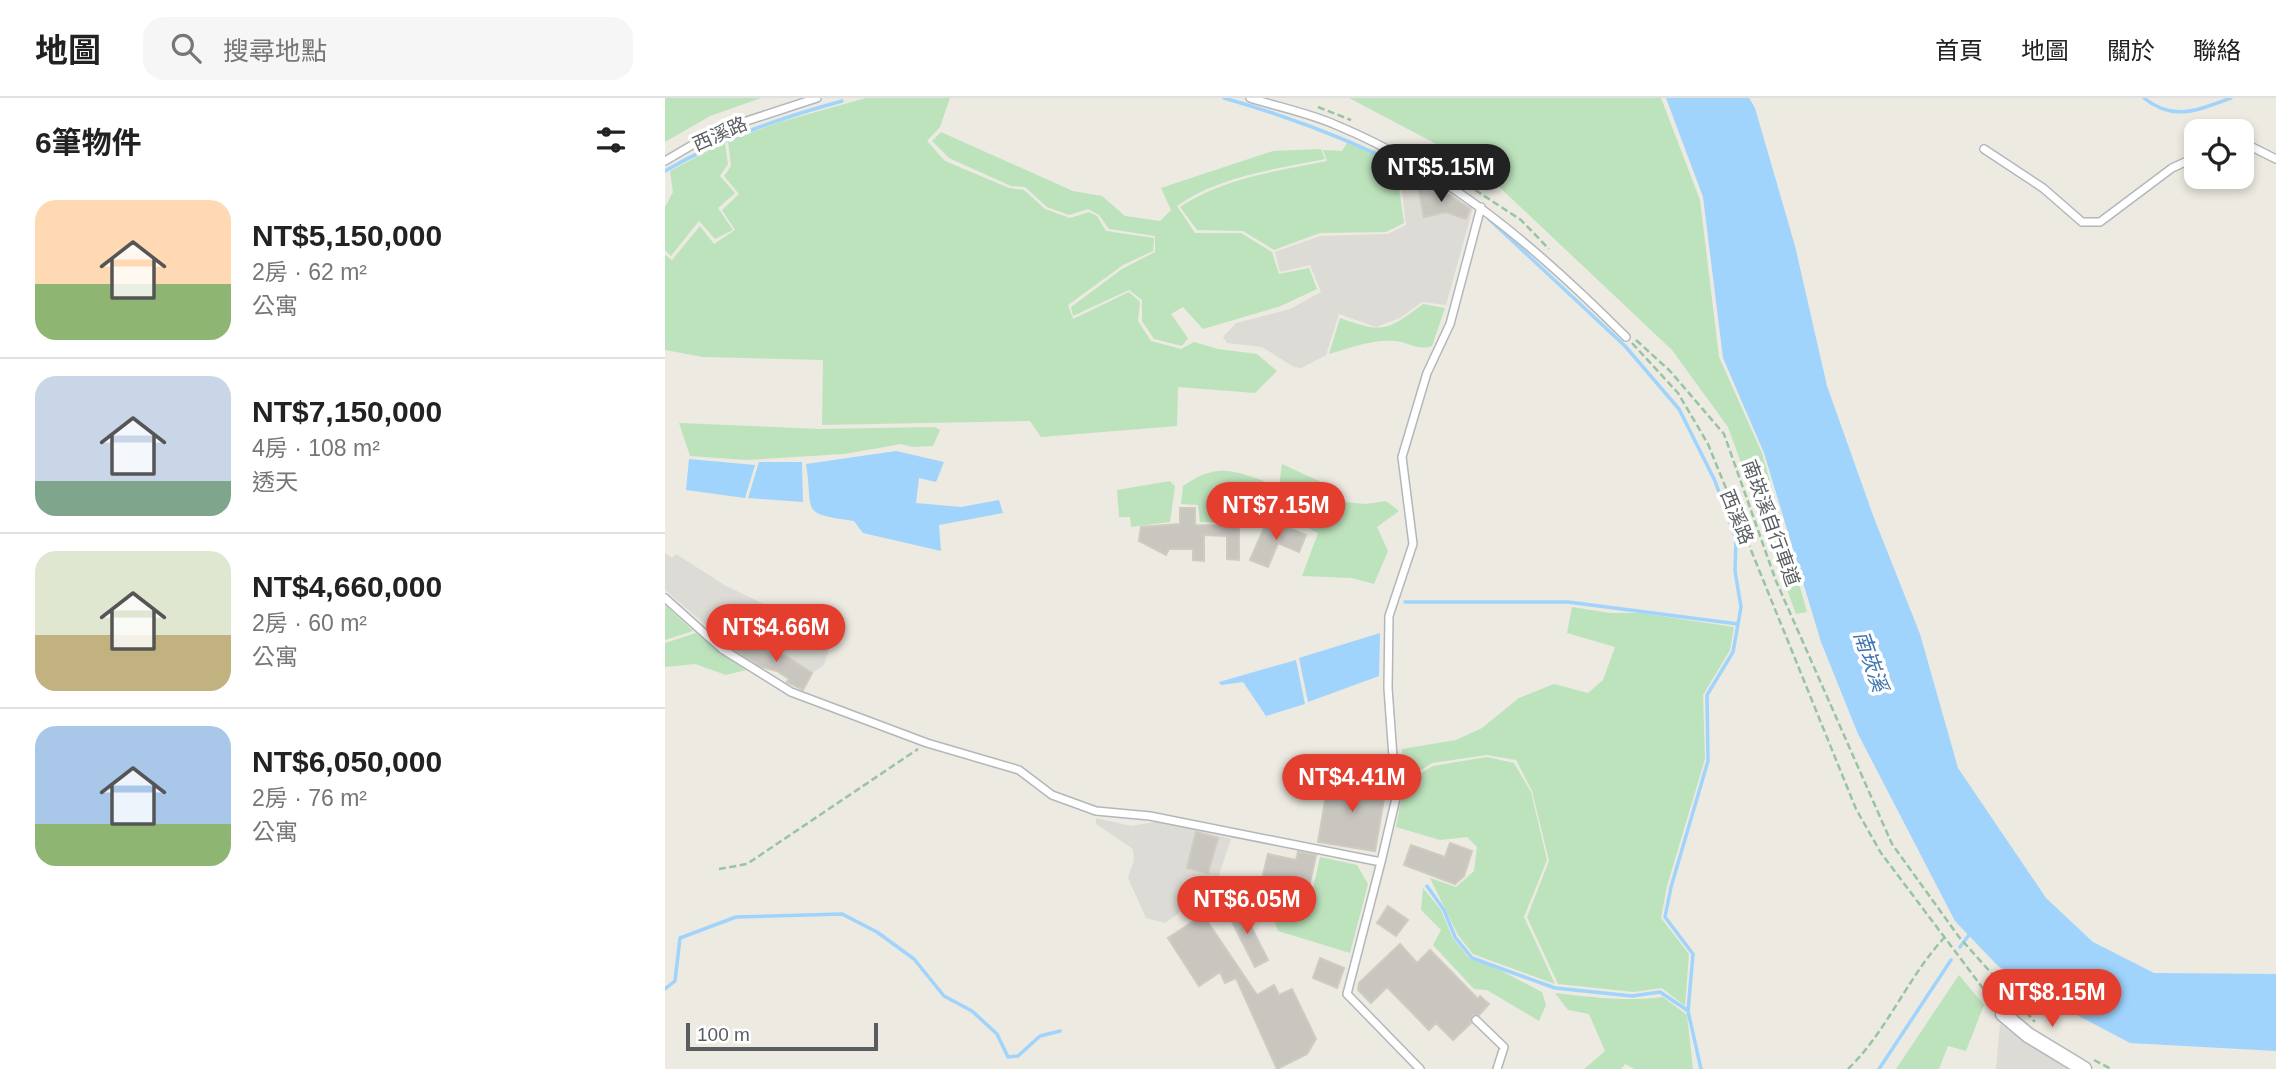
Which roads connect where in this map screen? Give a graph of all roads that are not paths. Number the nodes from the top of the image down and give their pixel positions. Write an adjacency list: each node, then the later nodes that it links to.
1 (817, 98): 6 (lane, 西溪路)
2 (1250, 98): 8 (lane)
3 (2254, 148): 5 (lane)
4 (1984, 149): 7 (lane)
5 (2276, 159)
6 (665, 161)
7 (2184, 162)
8 (1481, 207): 9 (lane); 11 (lane)
9 (1628, 335)
10 (665, 598): 11 (lane)
11 (1381, 863): 15 (lane)
12 (2003, 1014): 14 (street)
13 (1476, 1020): 16 (lane)
14 (2089, 1064)
15 (1420, 1069)
16 (1497, 1069)

